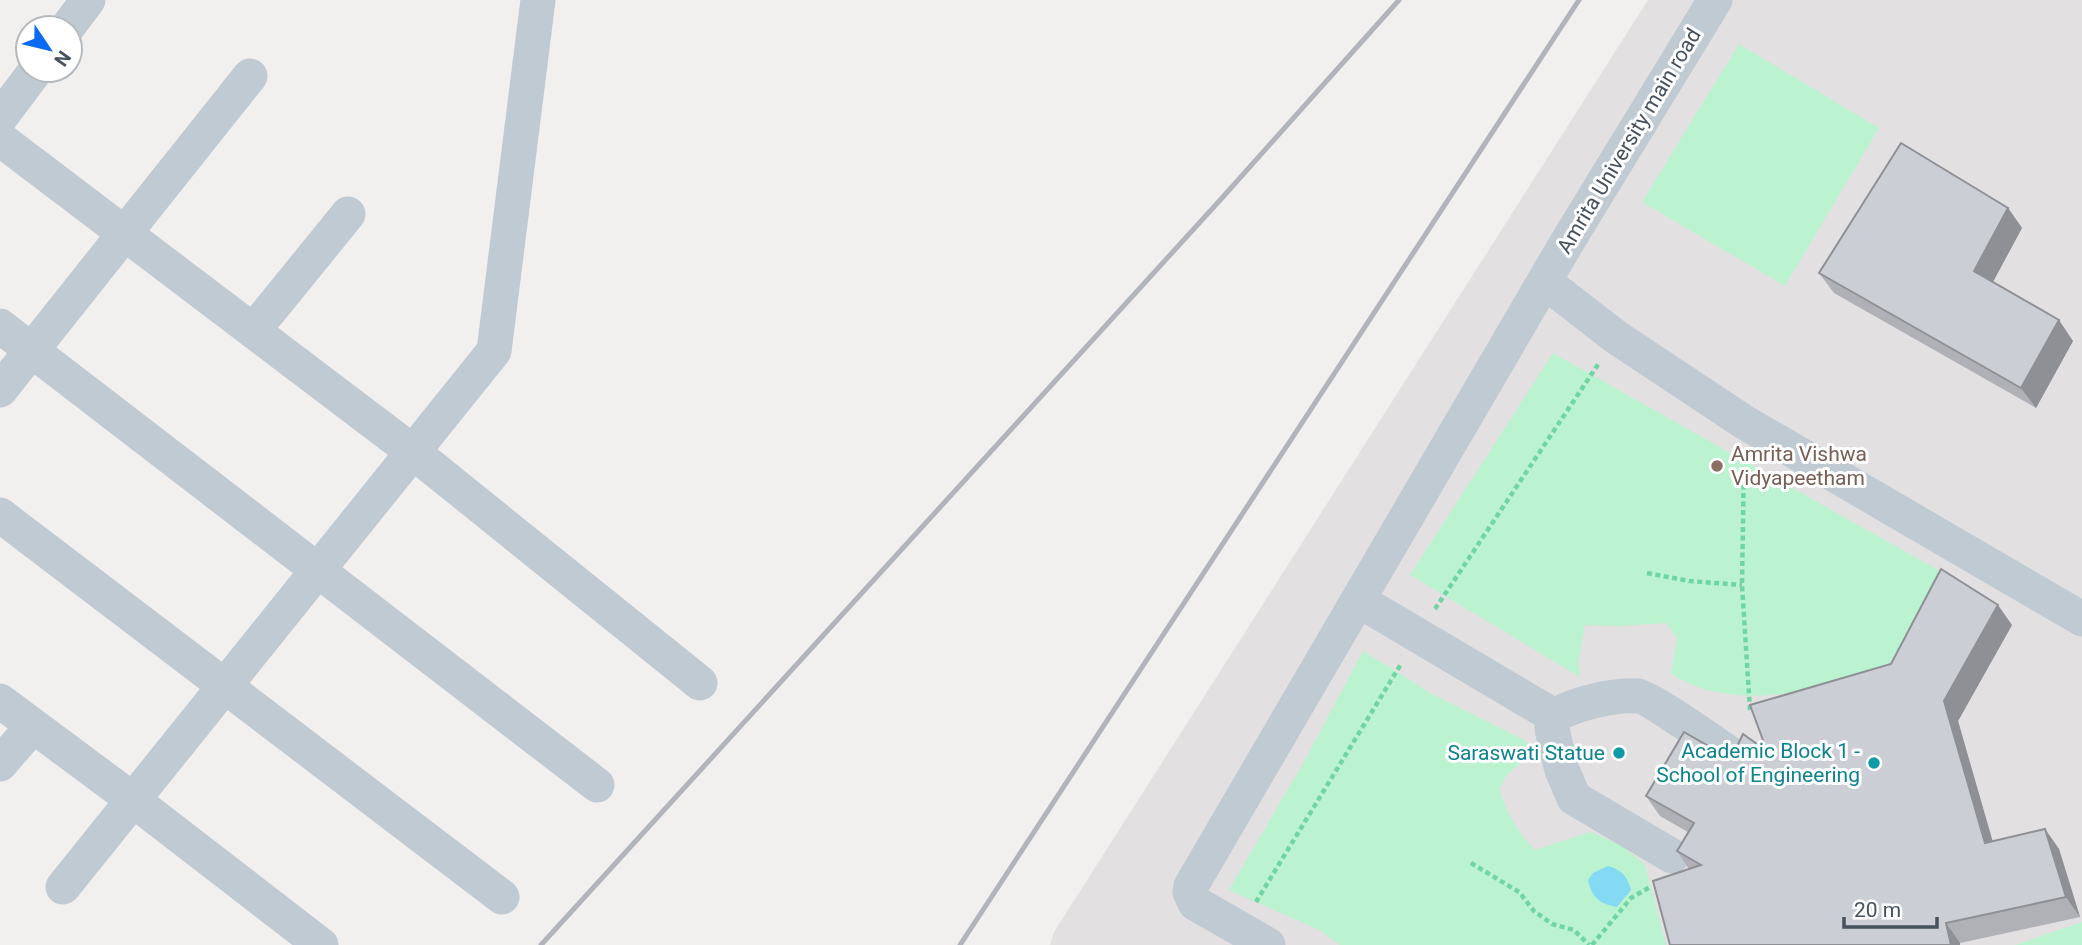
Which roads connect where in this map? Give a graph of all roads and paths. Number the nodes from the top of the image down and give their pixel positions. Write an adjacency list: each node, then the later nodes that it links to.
1 (538, 0): 16 (street)
2 (1715, 0): 9 (street, Amrita University main road)
3 (250, 76): 8 (street)
4 (26, 84): 5 (street)
5 (0, 118)
6 (0, 139): 8 (street)
7 (348, 214): 11 (street)
8 (126, 234): 11 (street); 13 (street)
9 (1545, 282): 12 (street); 21 (street, Amrita University main road)
10 (0, 326): 13 (street)
11 (253, 331): 16 (street)
12 (1616, 337): 15 (street); 23 (path)
13 (32, 351): 14 (street); 18 (street)
14 (0, 390)
15 (1744, 422): 20 (path); 22 (street)
16 (413, 452): 18 (street); 24 (street)
17 (0, 515): 25 (street)
18 (319, 569): 25 (street); 32 (street)
19 (1647, 573): 20 (path)
20 (1742, 585): 27 (path)
21 (1357, 600): 23 (street); 41 (street, Amrita University main road)
22 (2082, 618)
23 (1419, 635): 28 (street); 39 (path)
24 (700, 683)
25 (225, 686): 33 (street); 38 (street)
26 (0, 701): 29 (street)
27 (1751, 710)
28 (1554, 716): 30 (street); 34 (street)
29 (33, 726): 31 (street); 33 (street)
30 (1735, 757)
31 (0, 764)
32 (597, 785)
33 (133, 800): 36 (street); 40 (street)
34 (1672, 856)
35 (1471, 863): 42 (path)
36 (63, 887)
37 (1650, 887): 42 (path)
38 (502, 897)
39 (1250, 912)
40 (321, 945)
41 (1268, 945)
42 (1591, 945)

